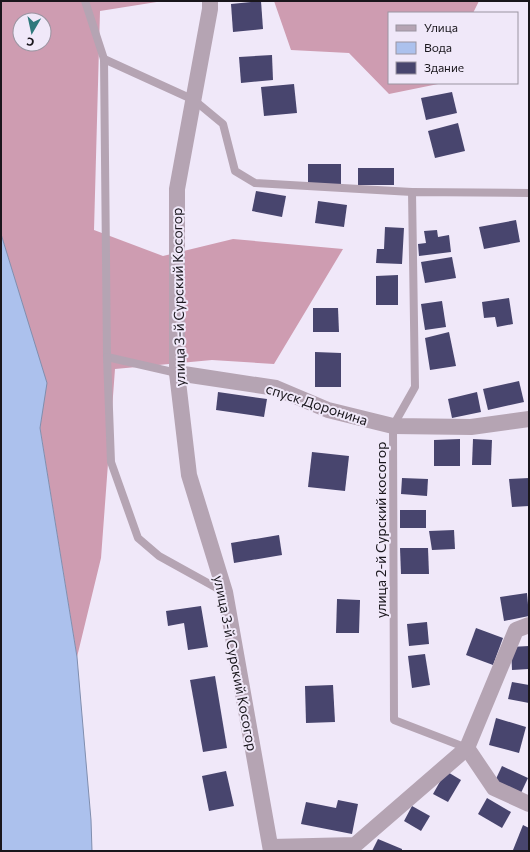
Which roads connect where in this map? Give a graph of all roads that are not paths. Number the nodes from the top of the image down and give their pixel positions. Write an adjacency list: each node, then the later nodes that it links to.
1 (85, 1): 3 (lane)
2 (210, 1): 4 (street, улица 3-й Сурский Косогор)
3 (104, 59): 4 (lane); 7 (lane)
4 (194, 100): 5 (lane); 8 (street, улица 3-й Сурский Косогор)
5 (412, 192): 6 (lane); 10 (lane, улица 2-й Сурский косогор)
6 (529, 193)
7 (107, 357): 8 (lane); 11 (lane)
8 (177, 373): 10 (street, спуск Доронина); 11 (street, улица 3-й Сурский Косогор)
9 (529, 419): 10 (street, спуск Доронина)
10 (393, 426): 13 (lane, улица 2-й Сурский косогор)
11 (225, 592): 15 (street, улица 3-й Сурский Косогор)
12 (529, 625): 13 (street)
13 (467, 748): 14 (street); 15 (street)
14 (529, 804)
15 (271, 849)

